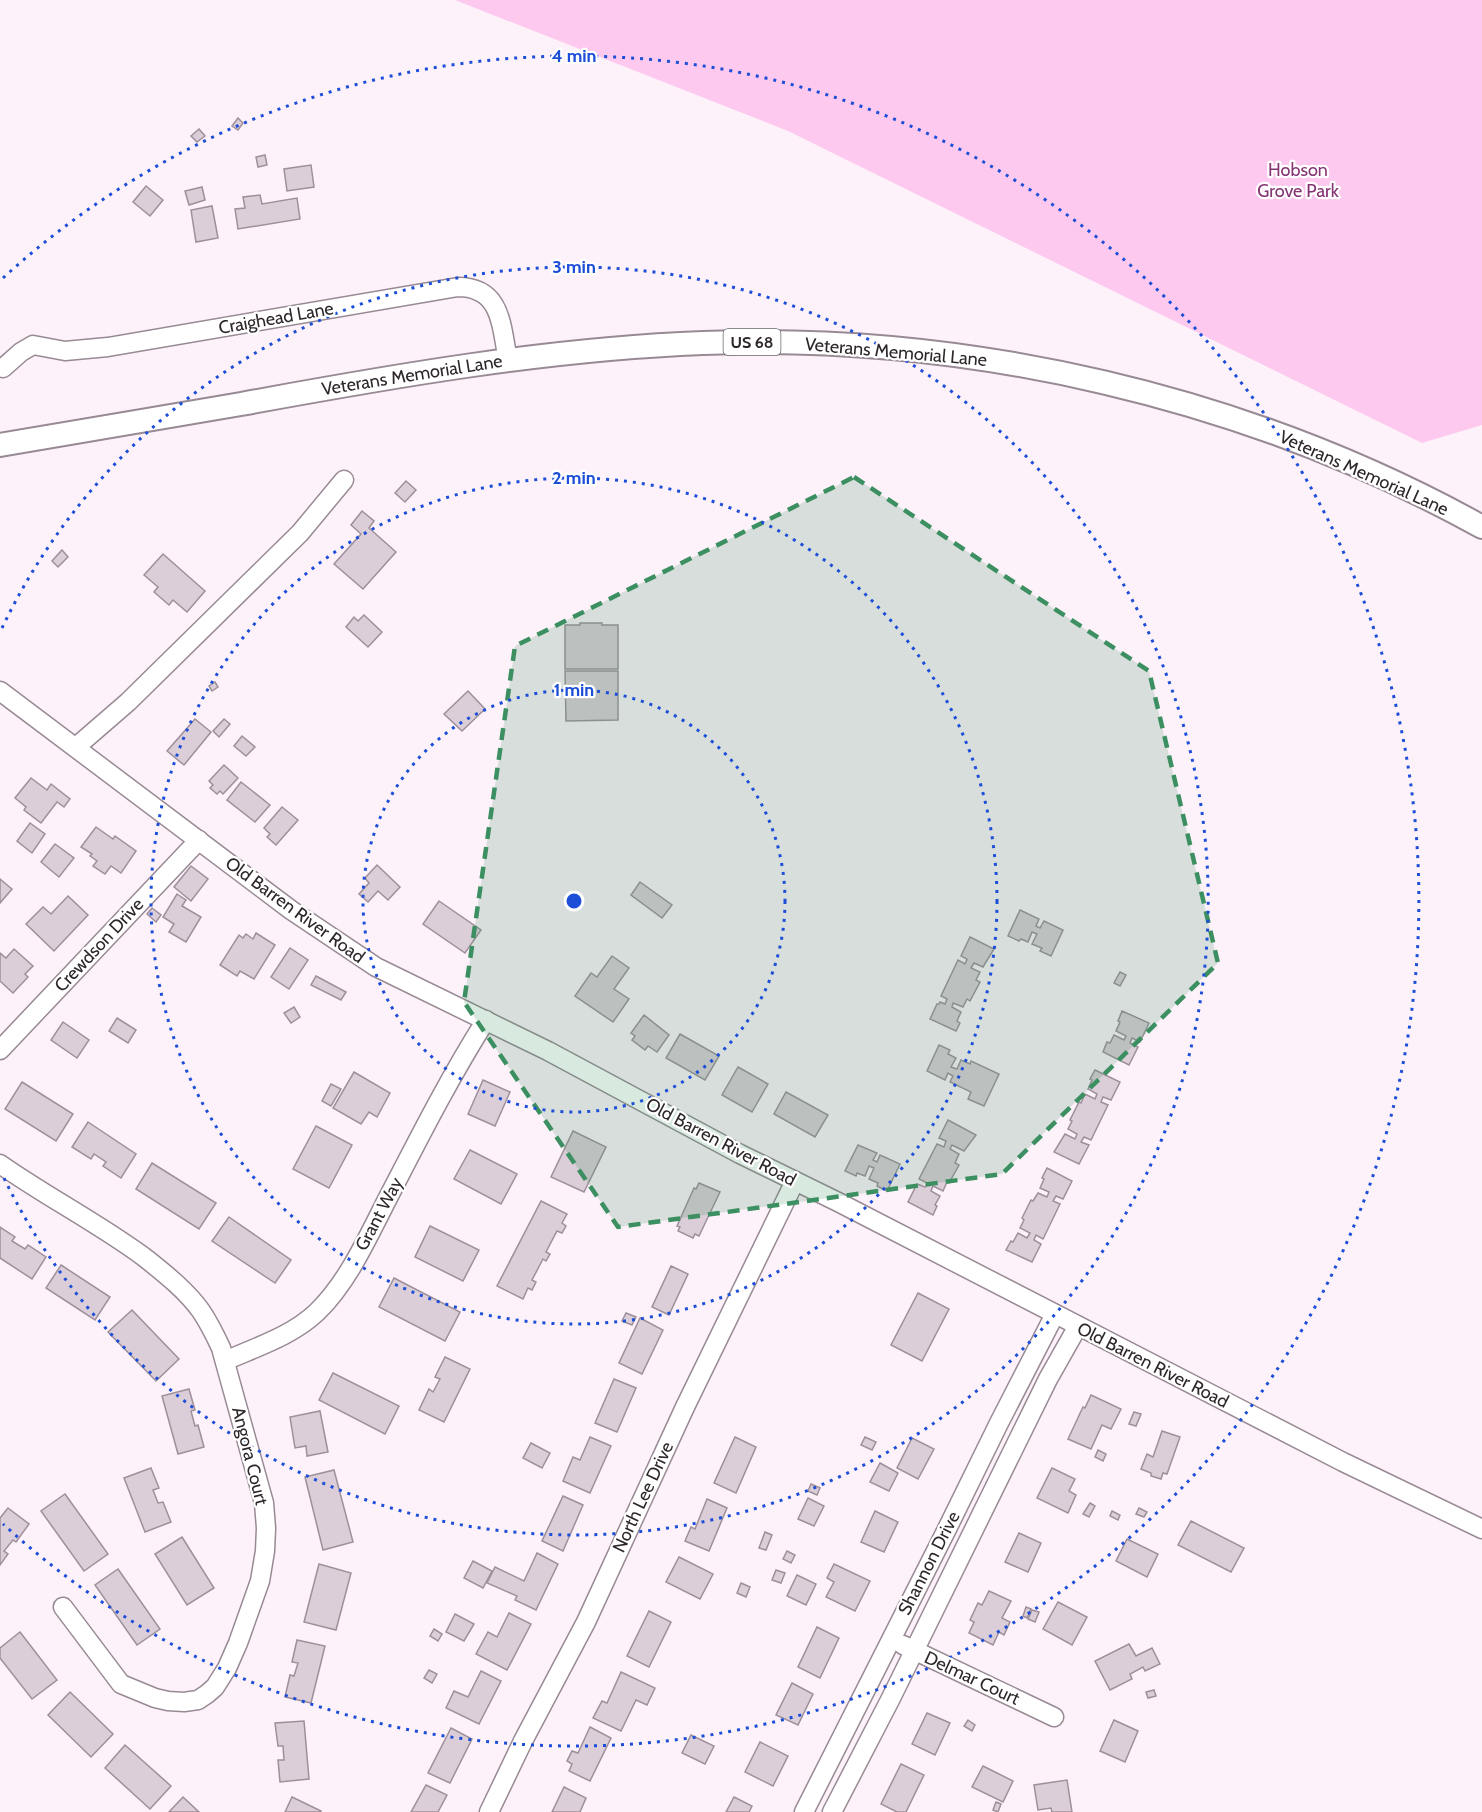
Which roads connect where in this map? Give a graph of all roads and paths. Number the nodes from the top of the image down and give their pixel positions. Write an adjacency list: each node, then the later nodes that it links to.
1 (508, 360): 2 (street, Craighead Lane); 3 (main road, Veterans Memorial Lane / US 68); 5 (main road, Veterans Memorial Lane / US 68)
2 (3, 368)
3 (0, 445)
4 (344, 480): 7 (street)
5 (1482, 526)
6 (0, 691): 7 (street, Old Barren River Road)
7 (76, 747): 8 (street, Old Barren River Road)
8 (199, 840): 9 (street, Old Barren River Road); 10 (street, Crewdson Drive)
9 (486, 1020): 12 (street, Old Barren River Road); 15 (street, Grant Way)
10 (0, 1050)
11 (0, 1164): 15 (street, Angora Court)
12 (795, 1181): 13 (street, Old Barren River Road); 23 (street, North Lee Drive)
13 (1055, 1314): 14 (street, Old Barren River Road); 16 (street, Shannon Drive)
14 (1078, 1326): 17 (street, Shannon Drive); 18 (street, Old Barren River Road)
15 (225, 1361): 19 (street, Angora Court)
16 (972, 1477): 17 (street); 20 (street, Shannon Drive)
17 (994, 1488): 21 (street, Shannon Drive)
18 (1482, 1529)
19 (63, 1607)
20 (891, 1639): 21 (street, Delmar Court); 24 (street, Shannon Drive)
21 (914, 1650): 22 (street, Delmar Court); 25 (street, Shannon Drive)
22 (1054, 1717)
23 (489, 1812)
24 (804, 1812)
25 (832, 1812)

